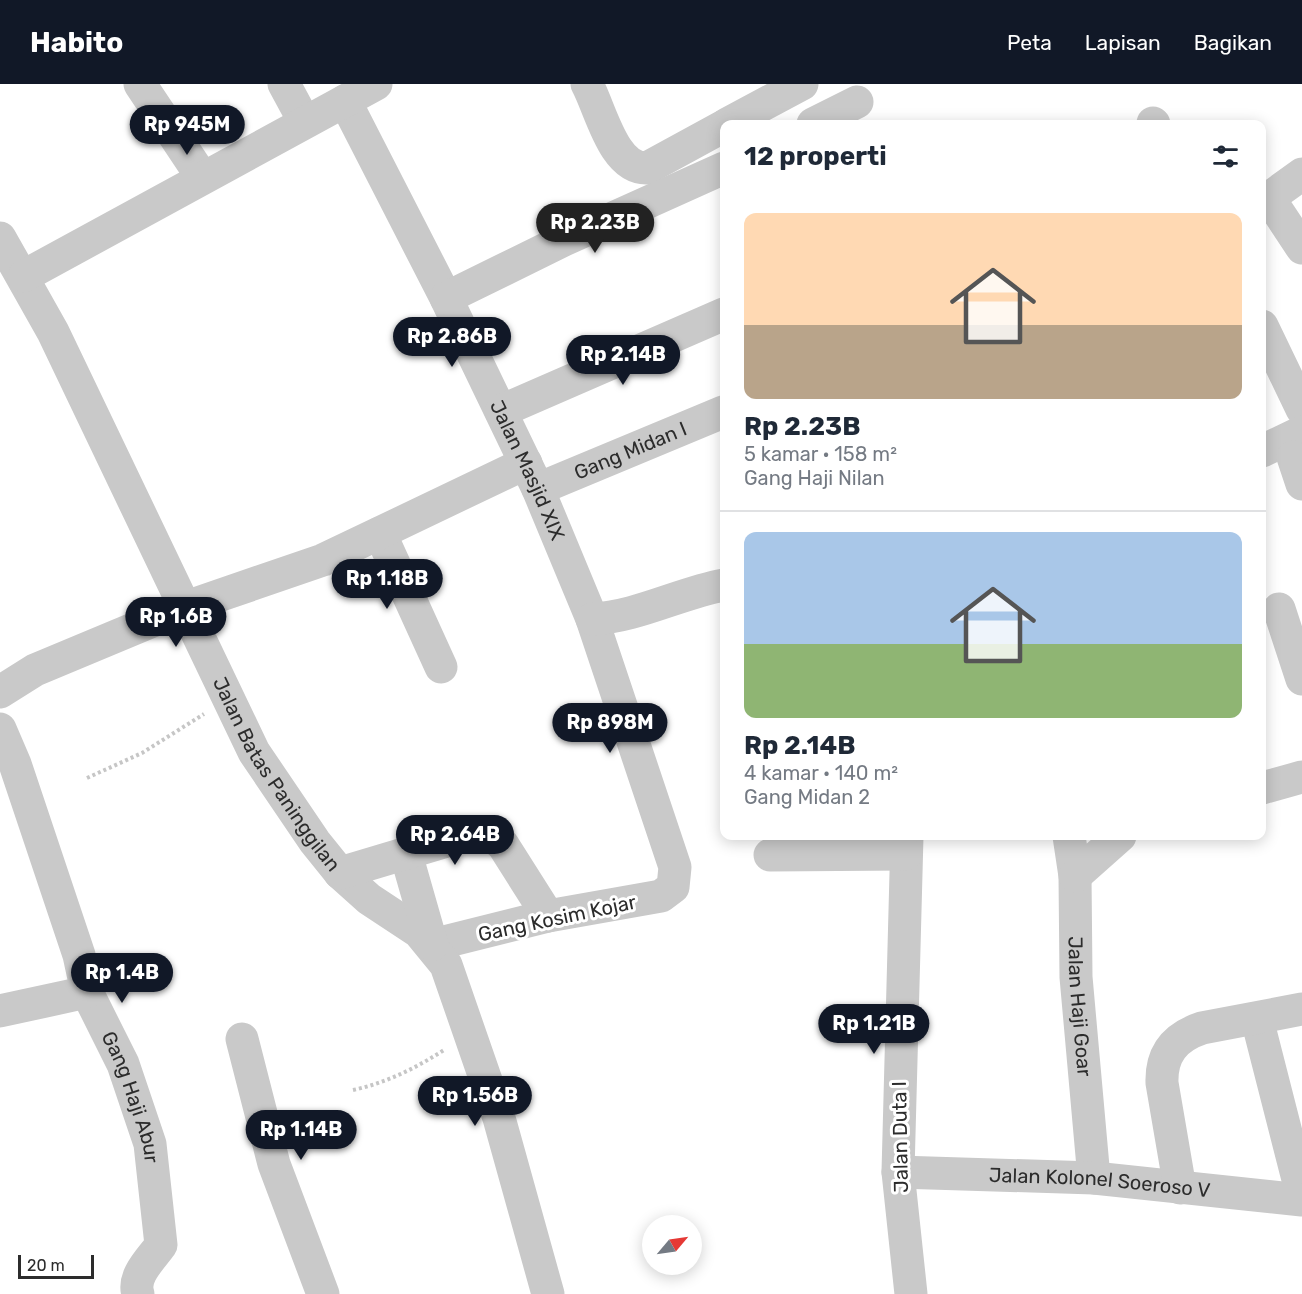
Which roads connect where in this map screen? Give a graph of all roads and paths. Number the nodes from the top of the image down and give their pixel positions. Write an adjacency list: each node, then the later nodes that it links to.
1 (140, 84): 14 (street)
2 (284, 84): 10 (street)
3 (376, 84): 6 (street)
4 (587, 84): 11 (street)
5 (802, 84): 8 (street)
6 (345, 101): 10 (street); 18 (street, Jalan Masjid XIX)
7 (857, 102): 9 (street)
8 (735, 120)
9 (821, 120)
10 (304, 121): 14 (street)
11 (720, 128)
12 (720, 170): 18 (street)
13 (1302, 174): 16 (street)
14 (202, 177): 17 (street)
15 (2, 244): 17 (street, Jalan Batas Paninggilan)
16 (1302, 248)
17 (24, 276): 29 (street, Jalan Batas Paninggilan)
18 (446, 298): 22 (street, Jalan Masjid XIX)
19 (720, 316): 22 (street)
20 (1266, 334): 21 (street)
21 (1302, 409)
22 (501, 411): 26 (street, Jalan Masjid XIX)
23 (720, 413): 26 (street, Gang Midan I)
24 (1266, 452): 25 (street)
25 (1299, 458)
26 (532, 476): 27 (street, Gang Midan I); 31 (street, Jalan Masjid XIX)
27 (380, 532): 29 (street, Gang Midan I); 32 (street)
28 (720, 586): 31 (street)
29 (186, 607): 34 (street, Gang Midan I); 35 (street, Jalan Batas Paninggilan)
30 (1281, 608): 33 (street)
31 (592, 619): 47 (street, Jalan Masjid XIX)
32 (441, 667)
33 (1302, 679)
34 (0, 692)
35 (228, 700): 38 (path); 45 (street, Jalan Batas Paninggilan)
36 (0, 729): 50 (street, Gang Haji Abur)
37 (1302, 777): 39 (street)
38 (87, 778)
39 (1266, 787)
40 (1070, 840): 46 (street, Jalan Haji Goar)
41 (1116, 840): 46 (street)
42 (906, 845): 44 (street); 57 (street, Jalan Duta I)
43 (406, 854): 45 (street); 48 (street); 49 (street)
44 (770, 855)
45 (340, 873): 49 (street, Jalan Batas Paninggilan)
46 (1075, 876): 58 (street, Jalan Haji Goar)
47 (675, 881): 48 (street, Gang Kosim Kojar)
48 (548, 916): 49 (street, Gang Kosim Kojar)
49 (432, 945): 54 (street, Jalan Batas Paninggilan)
50 (87, 992): 52 (street); 62 (street, Gang Haji Abur)
51 (1302, 1009): 53 (street)
52 (0, 1011)
53 (1257, 1019): 59 (street); 60 (street)
54 (470, 1033): 56 (path); 64 (street, Jalan Batas Paninggilan)
55 (242, 1039): 63 (street)
56 (353, 1090)
57 (898, 1172): 58 (street, Jalan Kolonel Soeroso V); 65 (street, Jalan Duta I)
58 (1094, 1178): 59 (street, Jalan Kolonel Soeroso V)
59 (1180, 1188): 61 (street, Jalan Kolonel Soeroso V)
60 (1302, 1195)
61 (1302, 1200)
62 (138, 1294)
63 (323, 1294)
64 (548, 1294)
65 (911, 1294)

